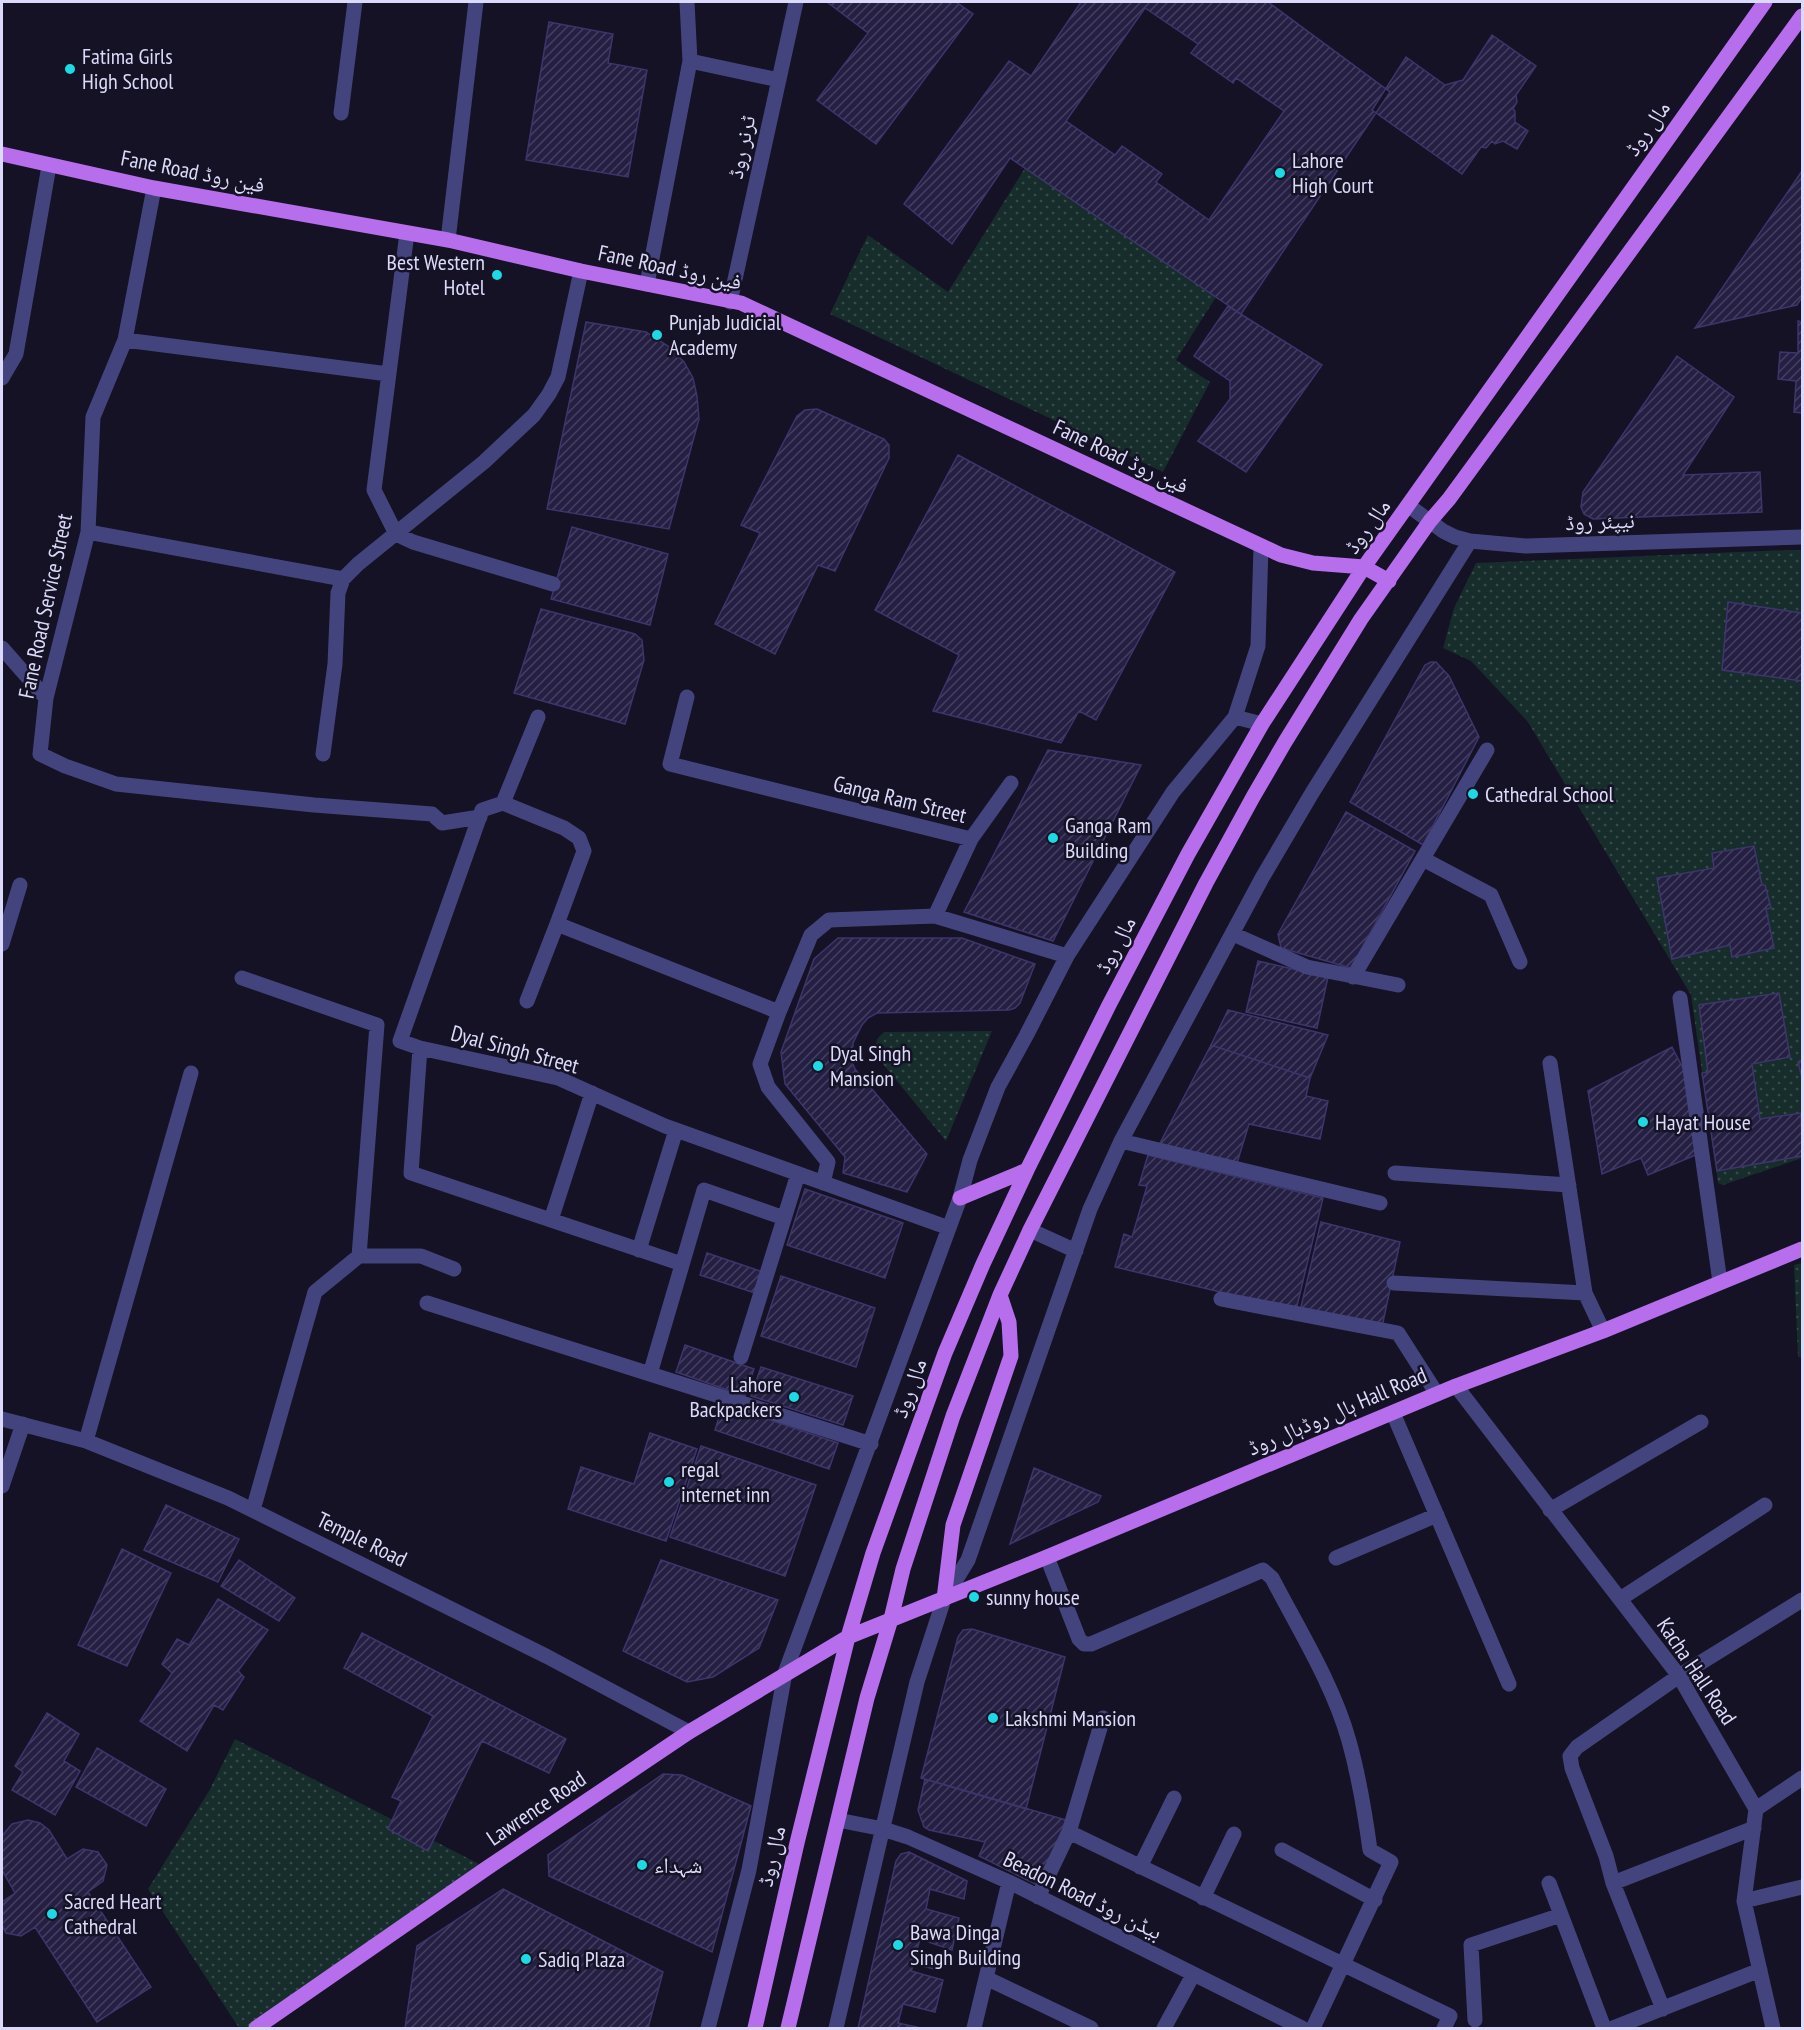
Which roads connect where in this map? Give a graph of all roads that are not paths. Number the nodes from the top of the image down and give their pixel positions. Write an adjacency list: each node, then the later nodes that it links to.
1 (355, 2): 9 (street)
2 (476, 2): 14 (street)
3 (687, 2): 7 (street)
4 (796, 2): 8 (street, ٹرنر روڈ)
5 (1765, 2): 21 (main road, مال روڈ)
6 (1803, 16): 22 (main road)
7 (690, 61): 8 (street); 16 (street)
8 (779, 80): 17 (street, ٹرنر روڈ)
9 (341, 113)
10 (2, 154): 11 (main road, Fane Road فین روڈ)
11 (49, 166): 12 (main road, Fane Road فین روڈ); 20 (street)
12 (154, 189): 13 (main road, Fane Road فین روڈ); 18 (street, Fane Road Service Street)
13 (407, 233): 14 (main road, Fane Road فین روڈ); 19 (street)
14 (448, 240): 15 (main road, Fane Road فین روڈ)
15 (580, 271): 16 (main road, Fane Road فین روڈ); 24 (street)
16 (647, 284): 17 (main road, Fane Road فین روڈ)
17 (730, 302): 27 (main road, Fane Road فین روڈ)
18 (125, 340): 19 (street); 23 (street, Fane Road Service Street)
19 (388, 374): 24 (street)
20 (2, 378)
21 (1409, 506): 22 (street, نیپئر روڈ); 28 (main road, مال روڈ)
22 (1430, 521): 26 (street, نیپئر روڈ); 30 (main road)
23 (88, 532): 29 (street); 34 (street, Fane Road Service Street)
24 (396, 534): 29 (street); 31 (street)
25 (1803, 537): 26 (street, نیپئر روڈ)
26 (1470, 541): 48 (street)
27 (1261, 546): 28 (main road, Fane Road فین روڈ); 36 (street)
28 (1364, 567): 30 (main road, Fane Road فین روڈ); 37 (main road, مال روڈ)
29 (343, 579): 39 (street)
30 (1389, 581): 74 (main road)
31 (553, 584)
32 (2, 648): 34 (street)
33 (687, 697): 43 (street, Ganga Ram Street)
34 (46, 698): 42 (street, Fane Road Service Street)
35 (538, 717): 41 (street)
36 (1236, 717): 37 (street); 50 (street)
37 (1262, 724): 64 (main road, مال روڈ)
38 (1487, 750): 44 (street)
39 (323, 754)
40 (1011, 783): 43 (street)
41 (503, 803): 42 (street); 47 (street)
42 (481, 813): 58 (street, Dyal Singh Street)
43 (971, 839): 46 (street, Ganga Ram Street)
44 (1423, 859): 51 (street); 52 (street)
45 (20, 885): 49 (street)
46 (935, 916): 50 (street); 57 (street)
47 (557, 924): 56 (street); 57 (street)
48 (1233, 934): 52 (street); 63 (street)
49 (2, 944)
50 (1067, 956): 69 (street)
51 (1520, 962)
52 (1353, 977): 54 (street)
53 (242, 978): 78 (street)
54 (1398, 985)
55 (1680, 998): 81 (street)
56 (527, 1001)
57 (779, 1012): 67 (street)
58 (420, 1047): 61 (street, Dyal Singh Street); 72 (street)
59 (1550, 1063): 68 (street)
60 (190, 1073): 96 (street)
61 (592, 1093): 62 (street, Dyal Singh Street); 72 (street)
62 (676, 1130): 66 (street, Dyal Singh Street); 76 (street)
63 (1121, 1142): 70 (street); 77 (street)
64 (1027, 1170): 69 (main road); 109 (main road, مال روڈ)
65 (1395, 1173): 68 (street)
66 (798, 1174): 67 (street, Dyal Singh Street); 71 (street)
67 (823, 1183): 73 (street, Dyal Singh Street)
68 (1569, 1185): 83 (street)
69 (960, 1198): 73 (street)
70 (1380, 1203)
71 (784, 1218): 79 (street); 88 (street)
72 (551, 1220): 76 (street)
73 (949, 1228): 97 (street)
74 (1030, 1230): 77 (street); 84 (main road)
75 (1803, 1249): 81 (main road, ہال روڈہال روڈ Hall Road)
76 (639, 1250): 79 (street)
77 (1076, 1251): 105 (street)
78 (359, 1256): 80 (street); 100 (street)
79 (682, 1264): 89 (street)
80 (454, 1269)
81 (1720, 1282): 87 (main road, ہال روڈہال روڈ Hall Road)
82 (1394, 1283): 83 (street)
83 (1586, 1293): 87 (street)
84 (1000, 1295): 105 (main road); 108 (main road)
85 (1221, 1299): 91 (street)
86 (427, 1303): 89 (street)
87 (1603, 1331): 90 (main road, ہال روڈہال روڈ Hall Road)
88 (741, 1358)
89 (650, 1374): 97 (street)
90 (1456, 1386): 91 (main road, ہال روڈہال روڈ Hall Road); 101 (street, Kacha Hall Road)
91 (1437, 1394): 92 (main road, ہال روڈہال روڈ Hall Road)
92 (1393, 1413): 102 (street); 103 (main road, ہال روڈہال روڈ Hall Road)
93 (2, 1419): 95 (street, Temple Road)
94 (1701, 1422): 101 (street)
95 (23, 1424): 96 (street, Temple Road); 98 (street)
96 (86, 1441): 100 (street, Temple Road)
97 (871, 1444): 110 (street)
98 (2, 1486)
99 (1765, 1505): 106 (street)
100 (253, 1510): 114 (street, Temple Road)
101 (1550, 1510): 106 (street, Kacha Hall Road)
102 (1437, 1515): 104 (street); 112 (street)
103 (1047, 1557): 105 (main road, ہال روڈہال روڈ Hall Road); 131 (street)
104 (1336, 1558)
105 (944, 1599): 108 (main road, ہال روڈہال روڈ Hall Road); 120 (street)
106 (1620, 1599): 111 (street, Kacha Hall Road)
107 (1803, 1600): 111 (street)
108 (891, 1619): 109 (main road, ہال روڈہال روڈ Hall Road); 118 (main road)
109 (848, 1637): 110 (main road, Lawrence Road); 142 (main road, مال روڈ)
110 (785, 1672): 114 (main road, Lawrence Road); 141 (street)
111 (1678, 1676): 117 (street, Kacha Hall Road); 127 (street)
112 (1509, 1684)
113 (1104, 1718): 121 (street)
114 (688, 1732): 140 (main road, Lawrence Road)
115 (1803, 1778): 117 (street)
116 (1174, 1798): 124 (street)
117 (1756, 1809): 119 (street)
118 (838, 1820): 120 (street, Beadon Road بیڈن روڈ); 143 (main road)
119 (1754, 1828): 127 (street); 132 (street)
120 (884, 1829): 125 (street, Beadon Road بیڈن روڈ); 144 (street)
121 (1069, 1832): 124 (street); 129 (street)
122 (1234, 1834): 130 (street)
123 (1282, 1850): 131 (street)
124 (1140, 1867): 130 (street)
125 (1009, 1882): 129 (street, Beadon Road بیڈن روڈ); 137 (street)
126 (1549, 1882): 133 (street)
127 (1613, 1883): 138 (street)
128 (1803, 1887): 132 (street)
129 (1038, 1897): 136 (street, Beadon Road بیڈن روڈ)
130 (1203, 1898): 134 (street)
131 (1375, 1900): 134 (street)
132 (1744, 1901): 135 (street)
133 (1561, 1915): 139 (street); 151 (street)
134 (1343, 1966): 149 (street); 150 (street)
135 (1760, 1970): 138 (street); 153 (street)
136 (1193, 1975): 147 (street); 148 (street, Beadon Road بیڈن روڈ)
137 (986, 1977): 145 (street); 146 (street)
138 (1663, 2009): 152 (street)
139 (1475, 2020)
140 (256, 2028)
141 (708, 2028)
142 (755, 2028)
143 (788, 2028)
144 (836, 2028)
145 (974, 2028)
146 (1092, 2028)
147 (1164, 2028)
148 (1302, 2028)
149 (1313, 2028)
150 (1444, 2028)
151 (1604, 2028)
152 (1613, 2028)
153 (1773, 2028)

